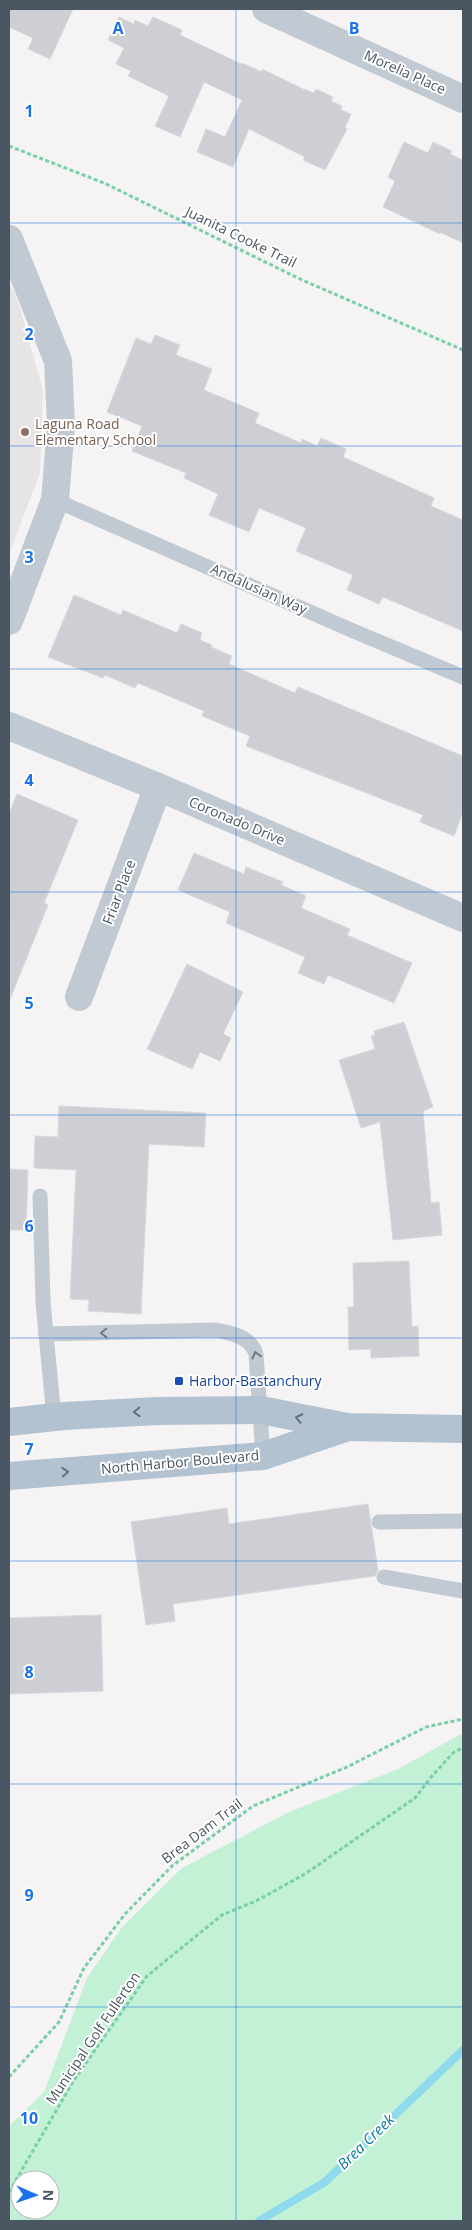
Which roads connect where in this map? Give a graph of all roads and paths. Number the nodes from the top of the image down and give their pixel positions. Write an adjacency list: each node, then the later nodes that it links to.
1 (266, 9): 2 (street, Morelia Place)
2 (463, 98)
3 (9, 146): 5 (path, Juanita Cooke Trail)
4 (9, 240): 6 (street)
5 (463, 350)
6 (55, 500): 7 (street); 8 (lane, Andalusian Way)
7 (9, 621)
8 (463, 677)
9 (9, 726): 10 (street, Coronado Drive)
10 (158, 787): 11 (street, Coronado Drive); 12 (street, Friar Place)
11 (463, 918)
12 (79, 997)
13 (40, 1196): 14 (lane)
14 (46, 1334): 15 (lane, one-way to 14); 16 (lane)
15 (261, 1410): 16 (main road, North Harbor Boulevard, one-way to 16); 18 (main road, North Harbor Boulevard, one-way to 15); 20 (lane)
16 (54, 1417): 17 (main road, North Harbor Boulevard)
17 (9, 1422)
18 (347, 1428): 19 (main road, North Harbor Boulevard); 20 (main road, North Harbor Boulevard)
19 (463, 1429)
20 (264, 1456): 21 (main road, North Harbor Boulevard, one-way to 20)
21 (9, 1476)
22 (463, 1521): 23 (lane)
23 (378, 1522)
24 (384, 1577): 25 (lane)
25 (463, 1591)
26 (463, 1719): 28 (path, Brea Dam Trail)
27 (463, 1748): 29 (path, Municipal Golf Fullerton)
28 (9, 2077)
29 (9, 2192)

